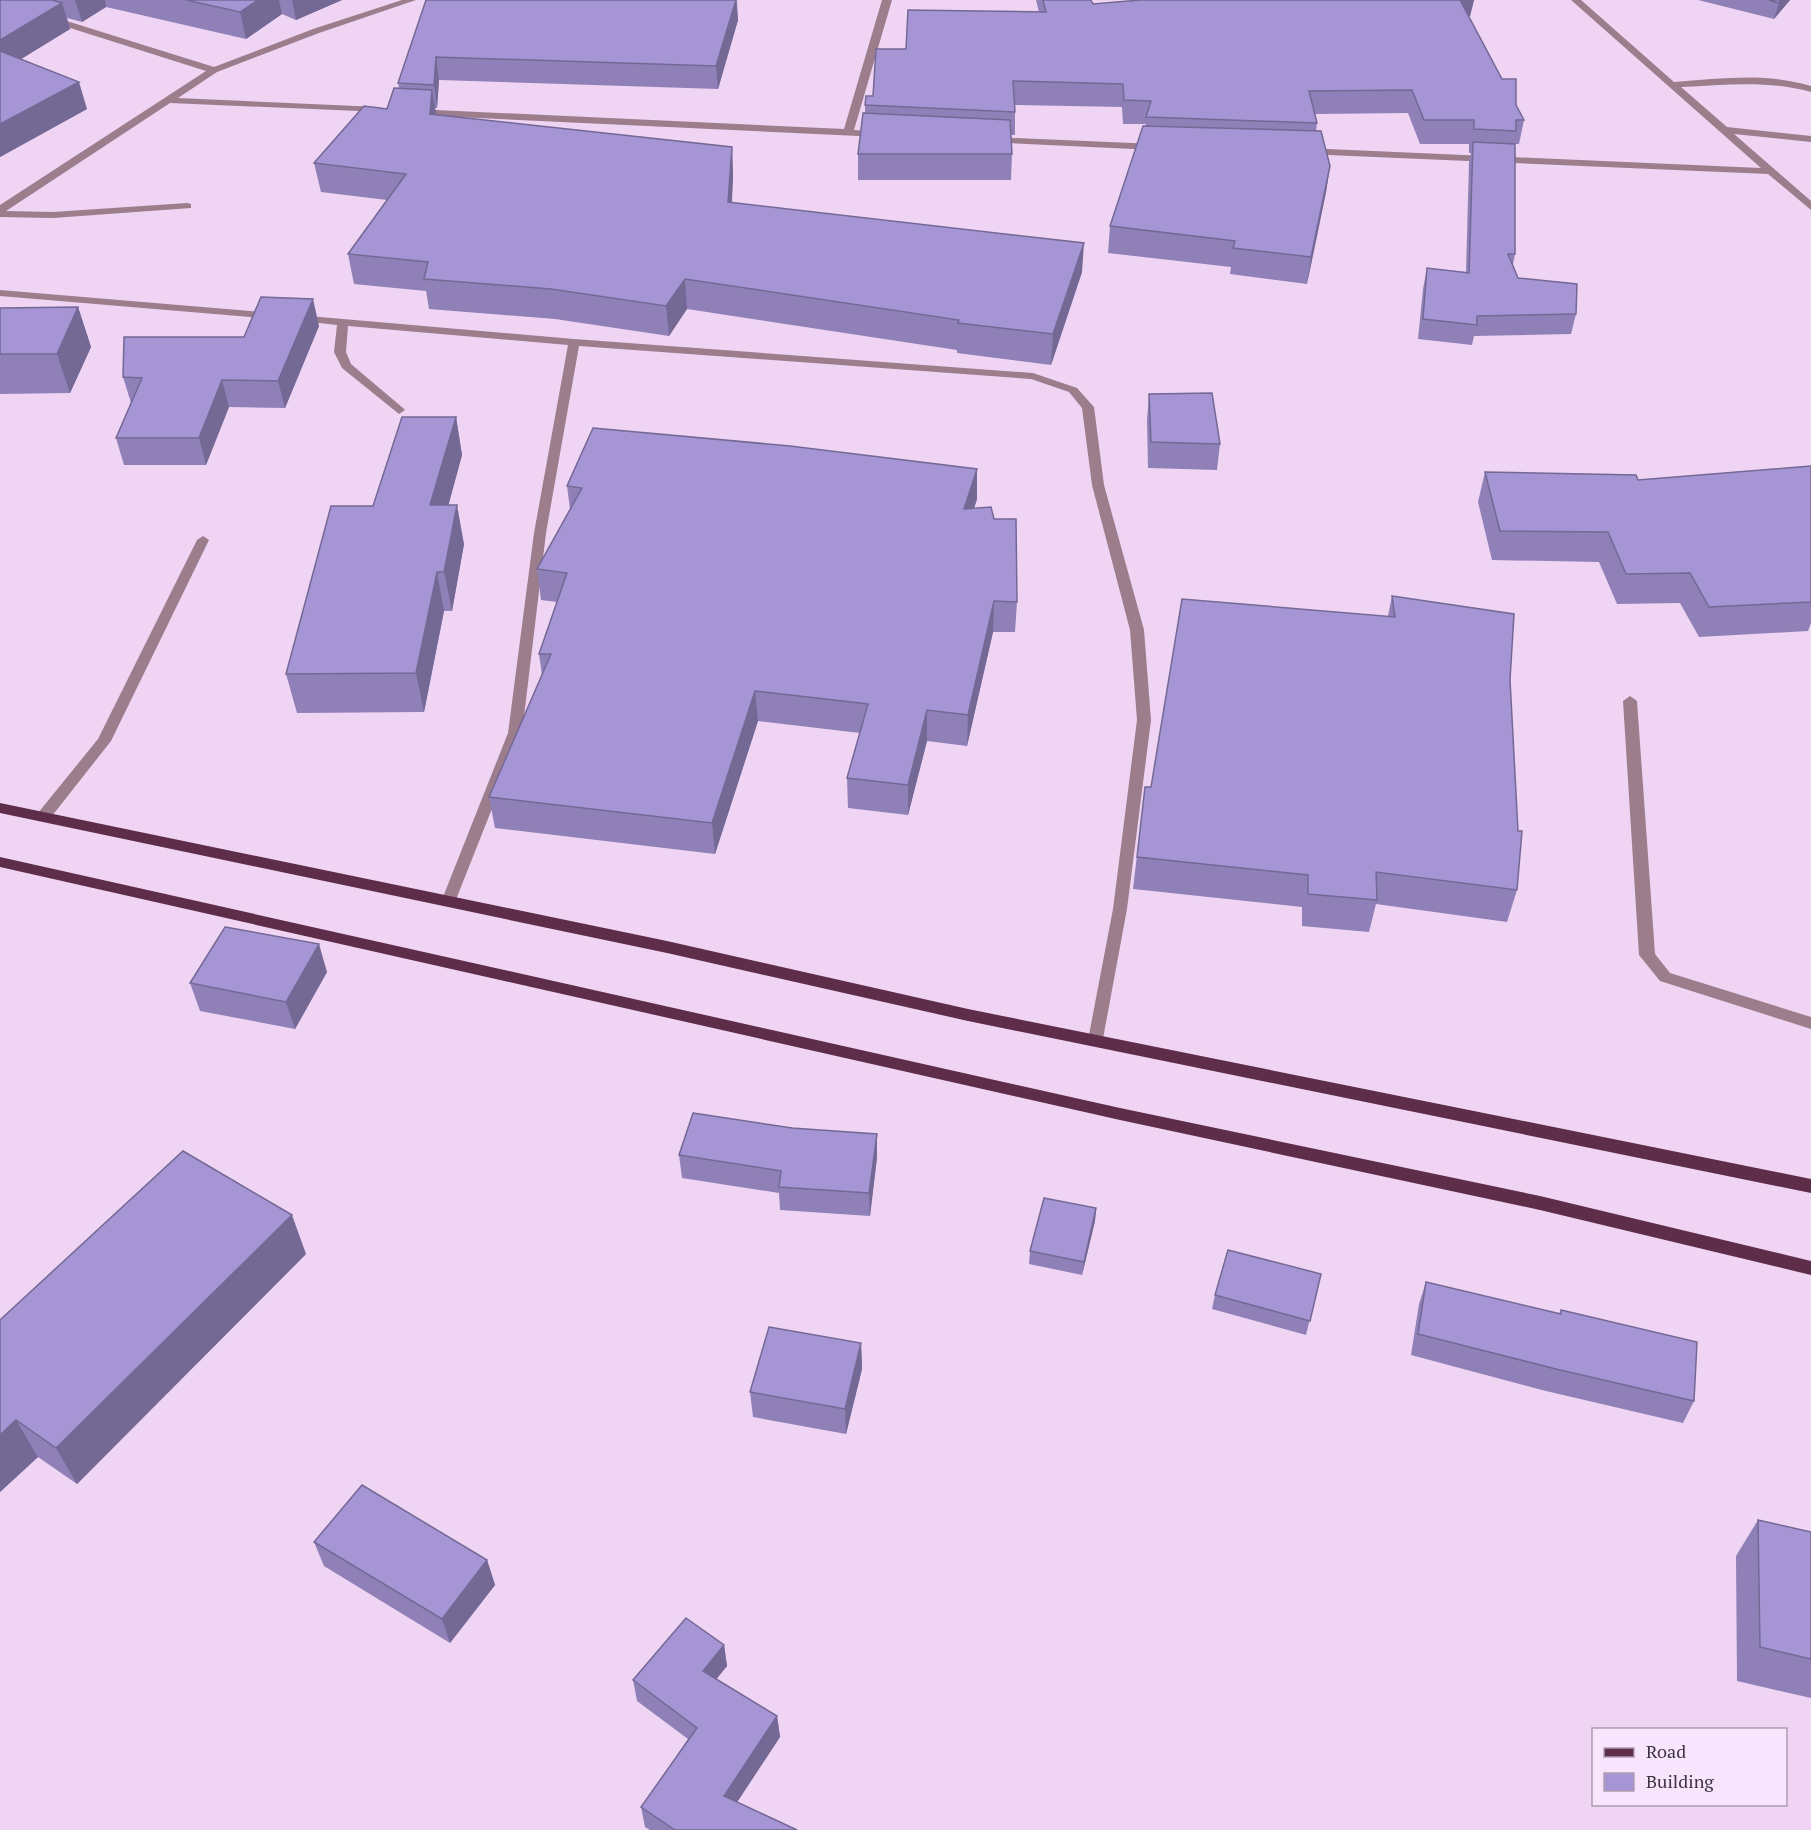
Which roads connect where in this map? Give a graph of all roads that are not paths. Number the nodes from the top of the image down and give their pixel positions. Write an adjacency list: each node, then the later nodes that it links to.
1 (411, 0): 5 (street)
2 (887, 0): 12 (street)
3 (1576, 0): 6 (street)
4 (46, 17): 5 (street)
5 (214, 70): 8 (street)
6 (1672, 85): 7 (street); 11 (street)
7 (1811, 89)
8 (170, 100): 9 (street); 21 (street)
9 (389, 111)
10 (401, 111): 12 (street)
11 (1727, 130): 14 (street); 18 (street)
12 (848, 132): 13 (street)
13 (892, 135)
14 (1811, 139)
15 (984, 140): 16 (street)
16 (1172, 147)
17 (1290, 151): 18 (street)
18 (1770, 171): 20 (street)
19 (187, 206): 21 (street)
20 (1811, 207)
21 (0, 212)
22 (0, 293): 23 (street)
23 (343, 322): 24 (street); 25 (street)
24 (574, 342): 31 (street); 33 (street)
25 (399, 410)
26 (203, 540): 29 (street)
27 (1630, 701): 32 (street)
28 (0, 808): 29 (main road)
29 (44, 816): 31 (main road)
30 (0, 862): 35 (main road)
31 (448, 902): 33 (main road)
32 (1811, 1023)
33 (1096, 1040): 34 (main road)
34 (1811, 1186)
35 (1811, 1268)

